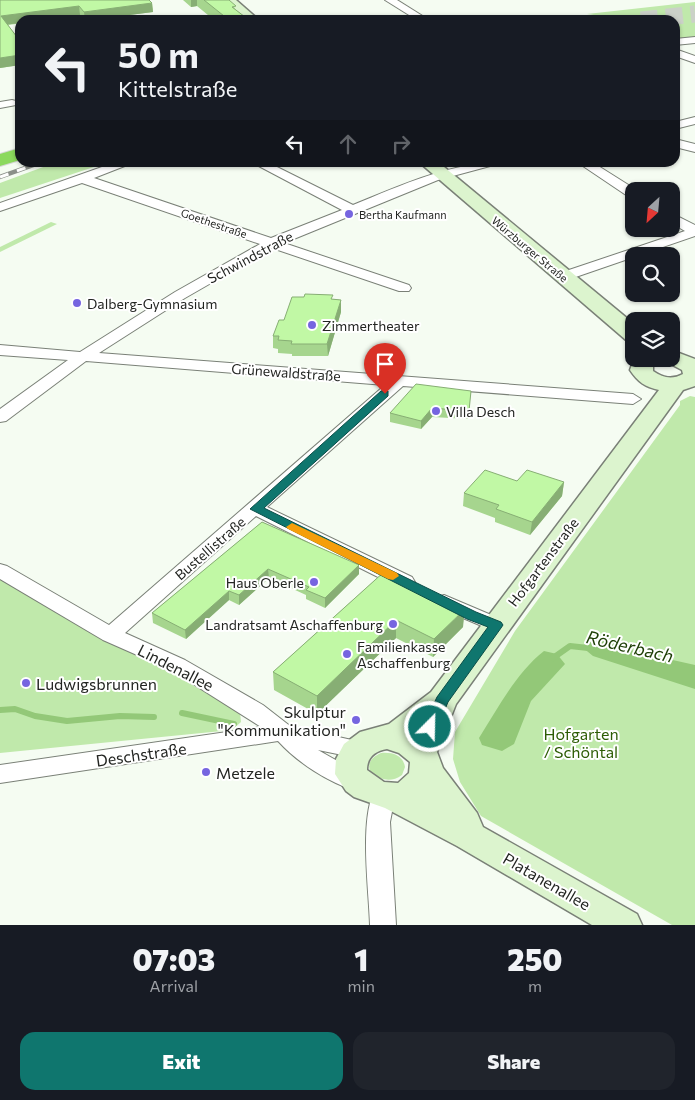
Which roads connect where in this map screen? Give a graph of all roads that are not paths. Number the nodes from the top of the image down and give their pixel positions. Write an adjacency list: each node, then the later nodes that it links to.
1 (228, 0): 3 (main road)
2 (390, 0): 4 (street)
3 (246, 15)
4 (416, 15)
5 (695, 40): 6 (street)
6 (680, 42)
7 (680, 54): 8 (street)
8 (695, 60)
9 (12, 103): 10 (street)
10 (0, 105)
11 (695, 120): 12 (street)
12 (680, 124)
13 (680, 144): 14 (street)
14 (695, 148)
15 (15, 156): 16 (highway)
16 (0, 160)
17 (114, 167): 22 (street)
18 (267, 167): 25 (street)
19 (453, 167): 21 (street, Schwindstraße)
20 (591, 167): 23 (street)
21 (434, 169): 25 (street, Schwindstraße); 29 (main road, Würzburger Straße)
22 (80, 178): 24 (street); 28 (street, Goethestraße)
23 (625, 188)
24 (0, 207)
25 (352, 210): 28 (street, Schwindstraße)
26 (680, 223): 27 (street)
27 (695, 232): 29 (street)
28 (271, 243): 30 (street, Goethestraße); 33 (street, Schwindstraße)
29 (562, 277): 31 (main road, Würzburger Straße)
30 (404, 288)
31 (625, 328)
32 (0, 350): 33 (street, Grünewaldstraße)
33 (82, 357): 38 (street, Grünewaldstraße); 40 (street, Schwindstraße)
34 (680, 360): 37 (main road)
35 (646, 367): 41 (main road)
36 (648, 367): 37 (main road)
37 (689, 378): 41 (main road, Hofgartenstraße)
38 (399, 381): 39 (street, Grünewaldstraße); 42 (street, Bustellistraße)
39 (633, 399)
40 (0, 417)
41 (646, 426): 44 (main road, Hofgartenstraße)
42 (256, 509): 44 (street); 45 (street, Bustellistraße)
43 (0, 570): 45 (street, Lindenallee)
44 (496, 625): 46 (main road, Hofgartenstraße)
45 (110, 635): 47 (street, Lindenallee)
46 (442, 700): 48 (main road, Hofgartenstraße); 49 (main road, Hofgartenstraße)
47 (283, 732): 48 (street, Lindenallee); 50 (street, Deschstraße); 51 (street)
48 (372, 743): 49 (main road); 51 (main road)
49 (423, 761): 51 (main road); 52 (main road)
50 (0, 774)
51 (377, 791): 52 (main road, Platanenallee); 53 (street)
52 (469, 836): 54 (main road, Platanenallee)
53 (383, 925)
54 (624, 925)

